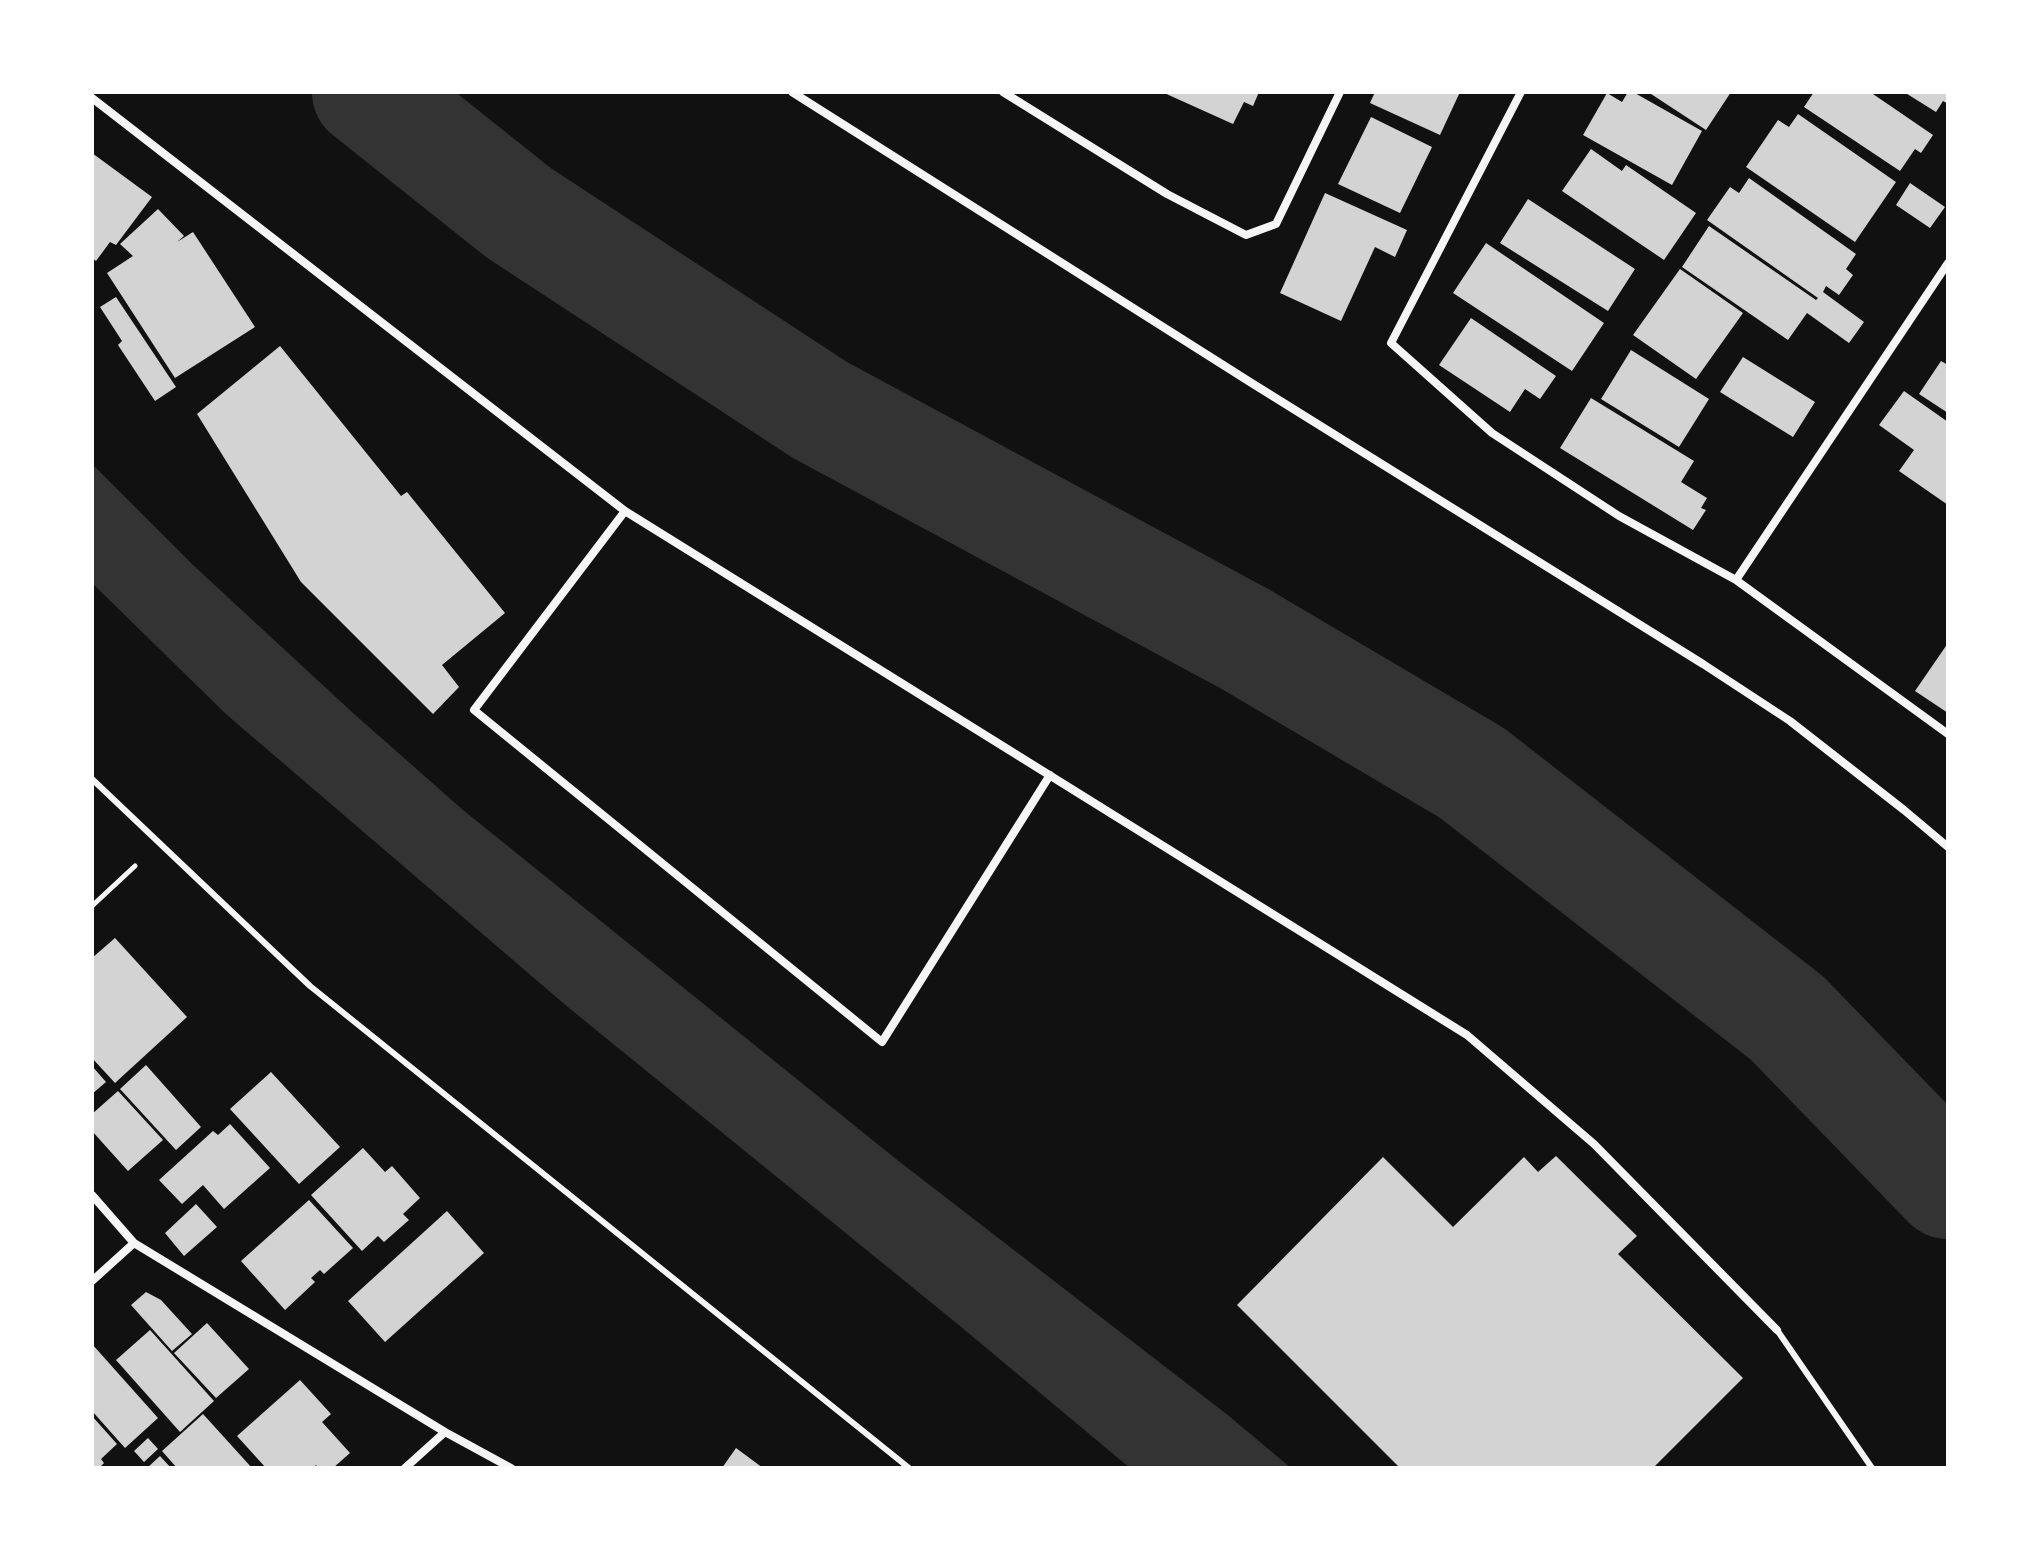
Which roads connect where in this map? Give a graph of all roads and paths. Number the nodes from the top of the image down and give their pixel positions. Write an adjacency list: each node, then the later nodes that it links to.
1 (792, 92): 13 (street)
2 (1003, 92): 3 (street)
3 (1340, 92)
4 (1521, 92): 8 (street)
5 (92, 98): 7 (street)
6 (1948, 263): 8 (street)
7 (625, 511): 10 (street); 10 (street)
8 (1736, 580): 9 (street)
9 (1948, 734)
10 (1050, 775): 18 (street)
11 (92, 779): 12 (lane)
12 (160, 843): 14 (path); 22 (lane)
13 (1948, 847)
14 (92, 906)
15 (92, 1195): 16 (street)
16 (134, 1243): 17 (street); 19 (street)
17 (92, 1281)
18 (1777, 1330): 23 (lane)
19 (445, 1432): 20 (street); 21 (street)
20 (405, 1468)
21 (511, 1468)
22 (909, 1468)
23 (1872, 1468)

